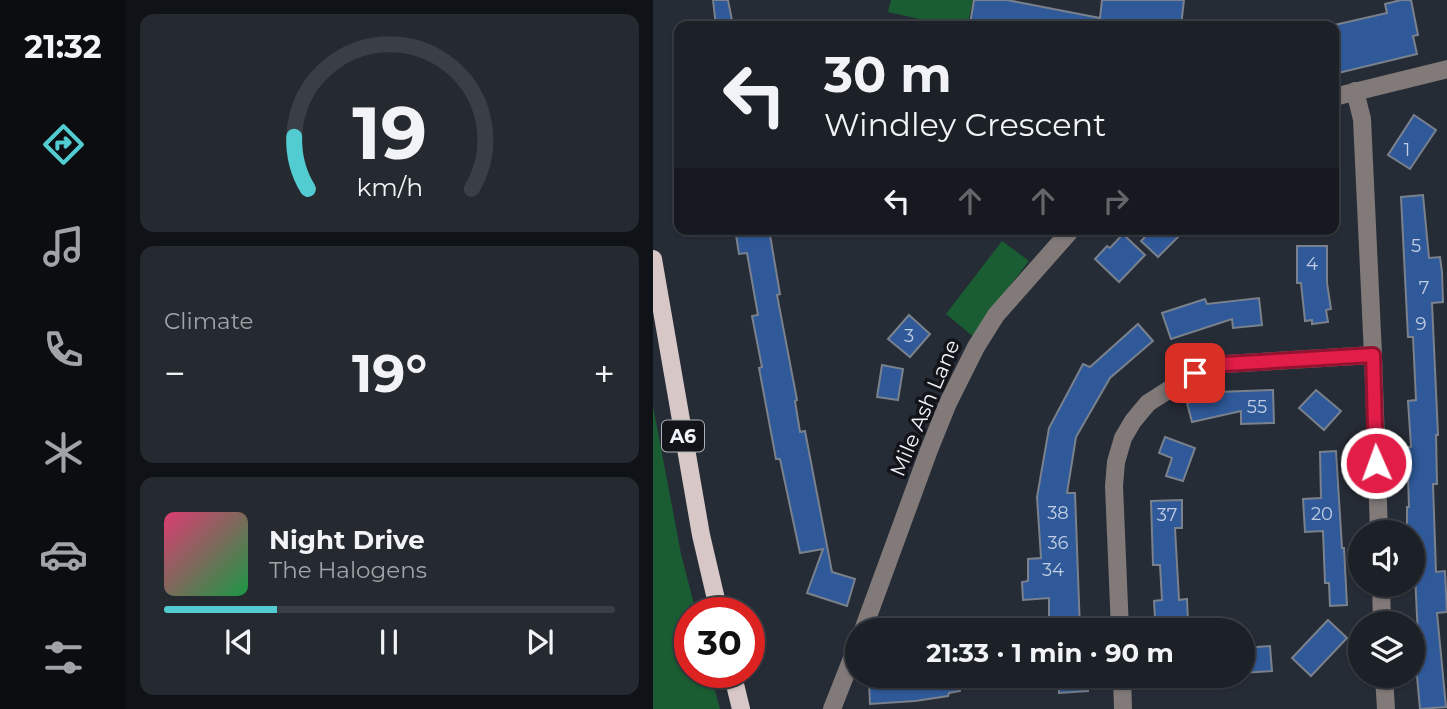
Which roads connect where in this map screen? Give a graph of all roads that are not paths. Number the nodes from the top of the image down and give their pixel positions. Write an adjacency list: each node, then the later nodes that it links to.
1 (1447, 69): 2 (street)
2 (1355, 91): 3 (street); 6 (street)
3 (1339, 96)
4 (1067, 235): 9 (street, Mile Ash Lane)
5 (653, 259): 8 (main road, A6)
6 (1373, 355): 7 (street); 10 (street)
7 (1379, 520)
8 (715, 597)
9 (867, 618)
10 (1120, 618)
11 (845, 676): 16 (street)
12 (736, 688): 15 (main road)
13 (1122, 688): 17 (street)
14 (1385, 688): 19 (street)
15 (741, 709)
16 (832, 709)
17 (1123, 709)
18 (1370, 709): 19 (street)
19 (1386, 709)

